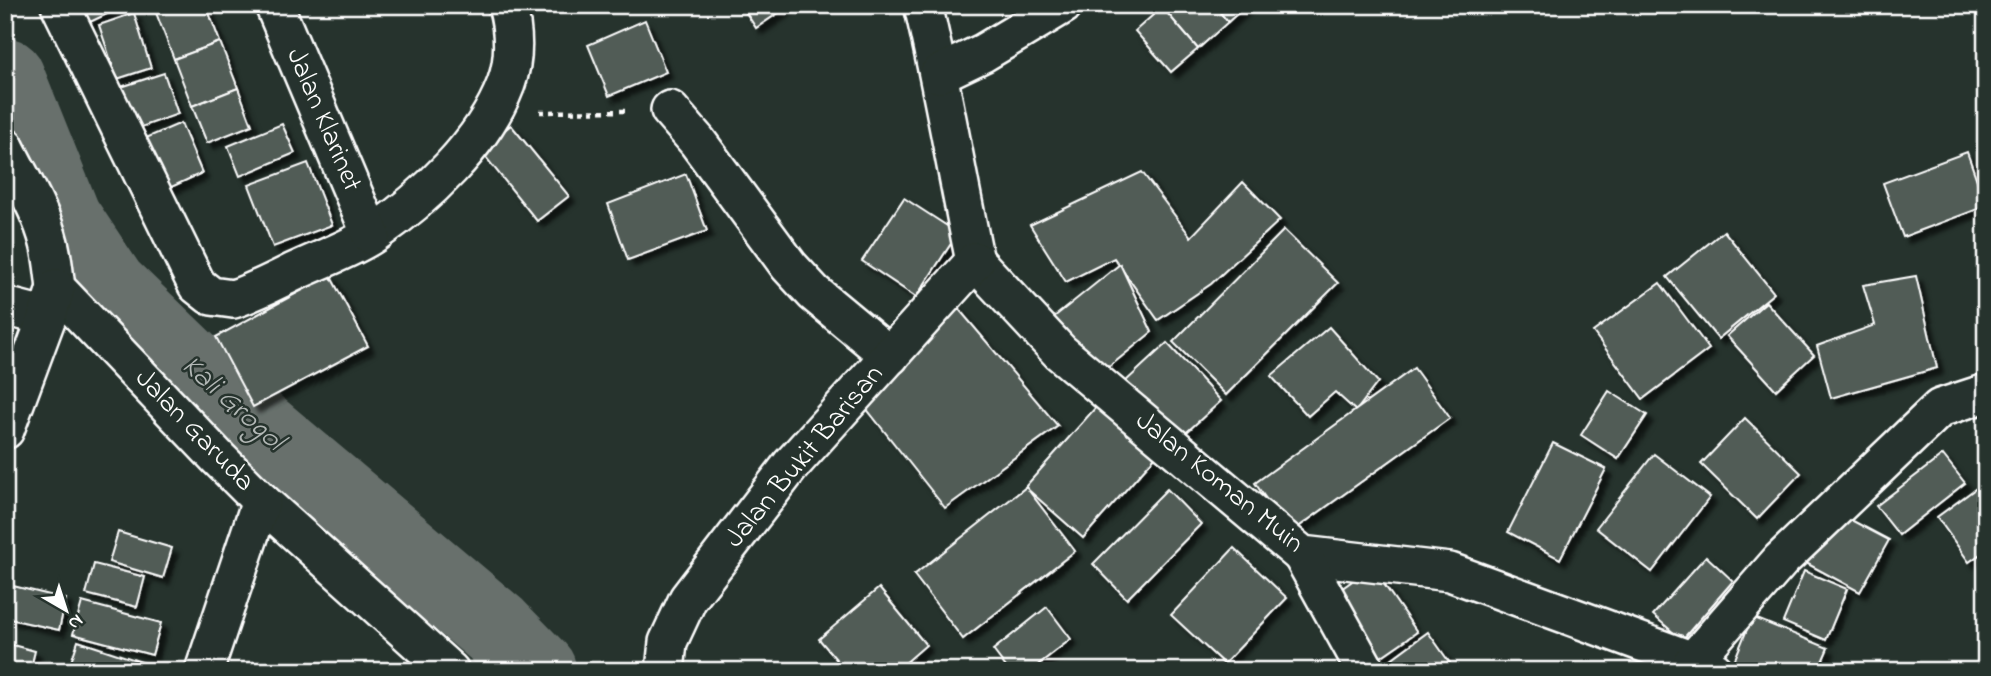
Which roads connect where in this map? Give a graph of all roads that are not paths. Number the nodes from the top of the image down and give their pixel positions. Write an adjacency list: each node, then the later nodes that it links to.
1 (60, 5): 9 (street)
2 (274, 5): 9 (street, Jalan Klarinet)
3 (923, 5): 6 (street)
4 (1063, 5): 6 (street)
5 (510, 18): 9 (street)
6 (939, 74): 10 (street)
7 (670, 110): 13 (street)
8 (5, 146): 11 (street)
9 (371, 235)
10 (975, 261): 13 (street, Jalan Bukit Barisan); 17 (street, Jalan Koman Muin)
11 (51, 302): 12 (street); 15 (street); 16 (street, Jalan Garuda)
12 (5, 306)
13 (890, 356): 21 (street, Jalan Bukit Barisan)
14 (1986, 393): 18 (street)
15 (5, 430)
16 (261, 500): 19 (street); 20 (street, Jalan Garuda)
17 (1302, 555): 18 (street, Jalan Koman Muin); 22 (street)
18 (1703, 666)
19 (204, 671)
20 (450, 671)
21 (665, 671)
22 (1366, 671)

